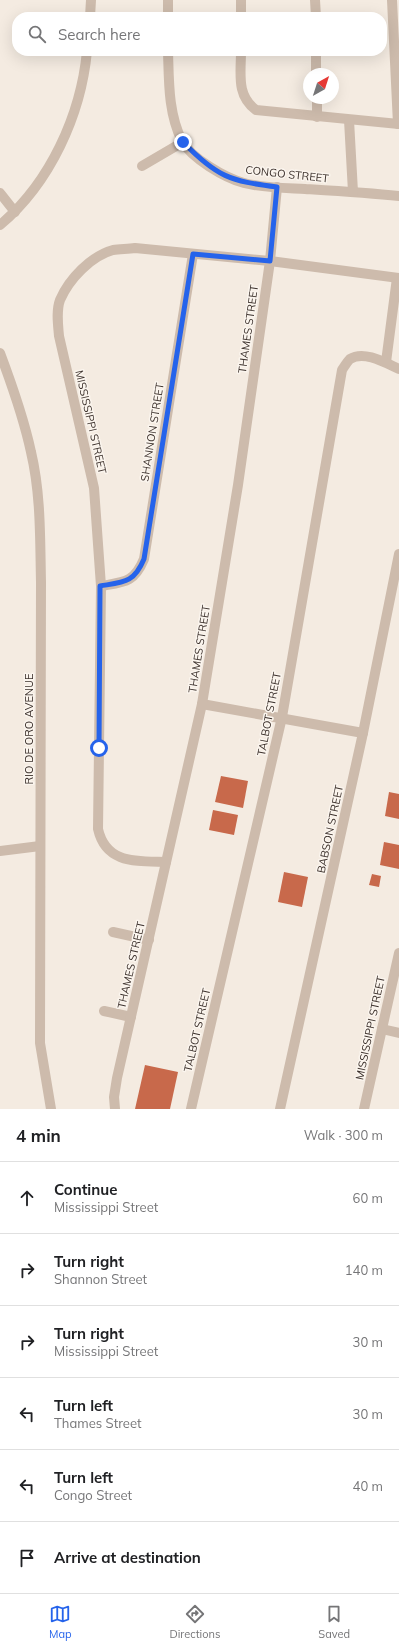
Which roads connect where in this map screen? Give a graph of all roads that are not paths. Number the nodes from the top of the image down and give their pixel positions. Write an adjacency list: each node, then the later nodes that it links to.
1 (91, 0): 6 (street)
2 (168, 0): 7 (street)
3 (240, 0): 8 (street)
4 (315, 0): 9 (street)
5 (392, 0): 18 (street)
6 (90, 12)
7 (168, 12)
8 (241, 12)
9 (316, 12)
10 (86, 56): 25 (street)
11 (168, 56): 19 (street, CONGO STREET)
12 (241, 56): 16 (street)
13 (316, 56): 14 (street)
14 (316, 68)
15 (317, 104): 16 (street)
16 (317, 117): 17 (street)
17 (349, 120): 18 (street); 22 (street)
18 (399, 124)
19 (183, 142): 20 (street); 21 (street, CONGO STREET)
20 (142, 166)
21 (277, 187): 22 (street, CONGO STREET); 28 (street, THAMES STREET)
22 (353, 192): 24 (street, CONGO STREET)
23 (0, 193): 25 (street)
24 (399, 196)
25 (15, 212): 26 (street)
26 (0, 224)
27 (193, 254): 28 (street, MISSISSIPPI STREET); 34 (street, SHANNON STREET); 34 (street, MISSISSIPPI STREET)
28 (270, 261): 29 (street, MISSISSIPPI STREET); 35 (street, THAMES STREET)
29 (398, 278): 31 (street)
30 (0, 354): 38 (street, RIO DE ORO AVENUE)
31 (386, 362): 32 (street); 36 (street, TALBOT STREET)
32 (399, 369)
33 (399, 554): 37 (street, BABSON STREET)
34 (100, 586): 40 (street, MISSISSIPPI STREET)
35 (202, 704): 36 (street); 40 (street, THAMES STREET)
36 (282, 717): 37 (street); 50 (street, TALBOT STREET)
37 (363, 733): 51 (street, BABSON STREET)
38 (40, 846): 39 (street); 48 (street, RIO DE ORO AVENUE)
39 (0, 851)
40 (166, 862): 42 (street, THAMES STREET)
41 (113, 932): 42 (street)
42 (149, 940): 45 (street, THAMES STREET)
43 (399, 953): 46 (street, MISSISSIPPI STREET)
44 (104, 1011): 45 (street)
45 (131, 1017): 49 (street, THAMES STREET)
46 (382, 1029): 47 (street); 52 (street, MISSISSIPPI STREET)
47 (399, 1033)
48 (51, 1109)
49 (115, 1109)
50 (191, 1109)
51 (280, 1109)
52 (364, 1109)

